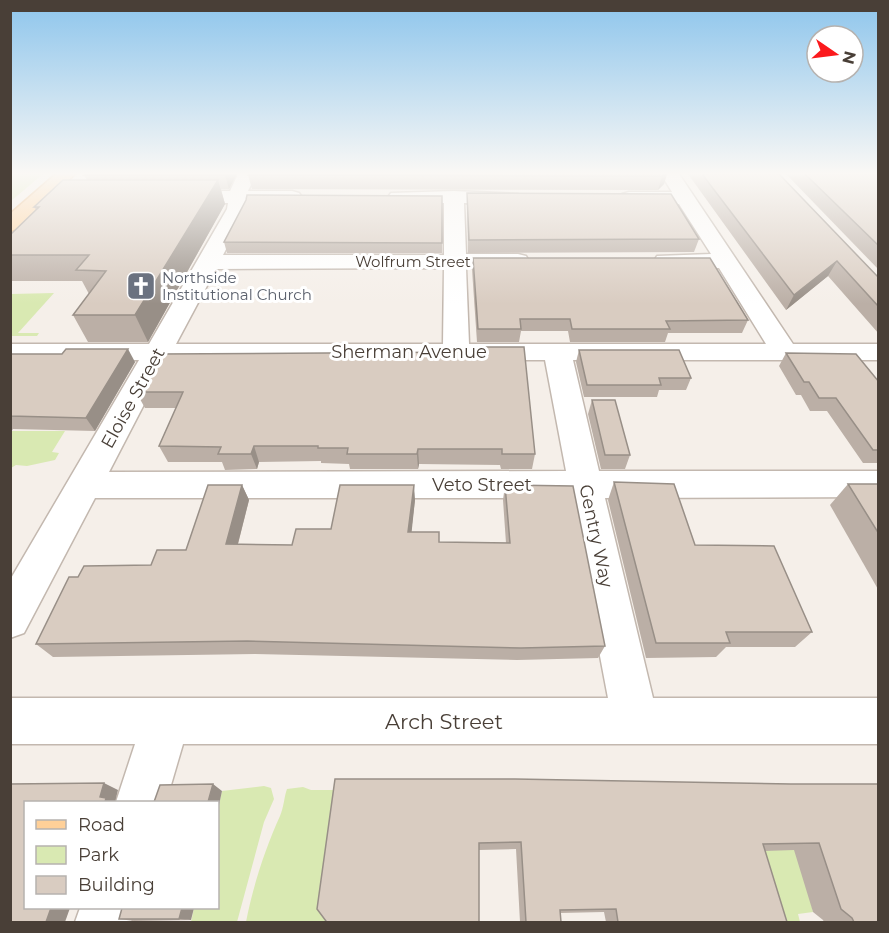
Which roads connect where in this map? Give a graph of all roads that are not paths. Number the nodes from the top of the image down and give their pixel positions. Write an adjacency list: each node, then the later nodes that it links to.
1 (232, 218): 8 (street, Eloise Street)
2 (454, 218): 4 (street)
3 (698, 218): 7 (street)
4 (454, 261): 5 (street, Wolfrum Street); 8 (street, Wolfrum Street); 11 (street)
5 (537, 261)
6 (643, 261): 7 (street)
7 (726, 261): 13 (street)
8 (208, 262): 10 (street, Eloise Street)
9 (10, 352): 10 (street, Sherman Avenue)
10 (158, 352): 11 (street, Sherman Avenue); 17 (street, Eloise Street)
11 (456, 352): 12 (street, Sherman Avenue)
12 (556, 352): 13 (street, Sherman Avenue); 15 (street, Gentry Way)
13 (785, 352): 14 (street, Sherman Avenue)
14 (879, 352)
15 (585, 484): 16 (street, Veto Street); 17 (street, Veto Street); 21 (street, Gentry Way)
16 (879, 484)
17 (85, 485): 18 (street, Eloise Street)
18 (10, 619)
19 (10, 721): 20 (street, Arch Street)
20 (166, 721): 21 (street, Arch Street); 23 (street)
21 (635, 721): 22 (street, Arch Street)
22 (879, 721)
23 (141, 801)

